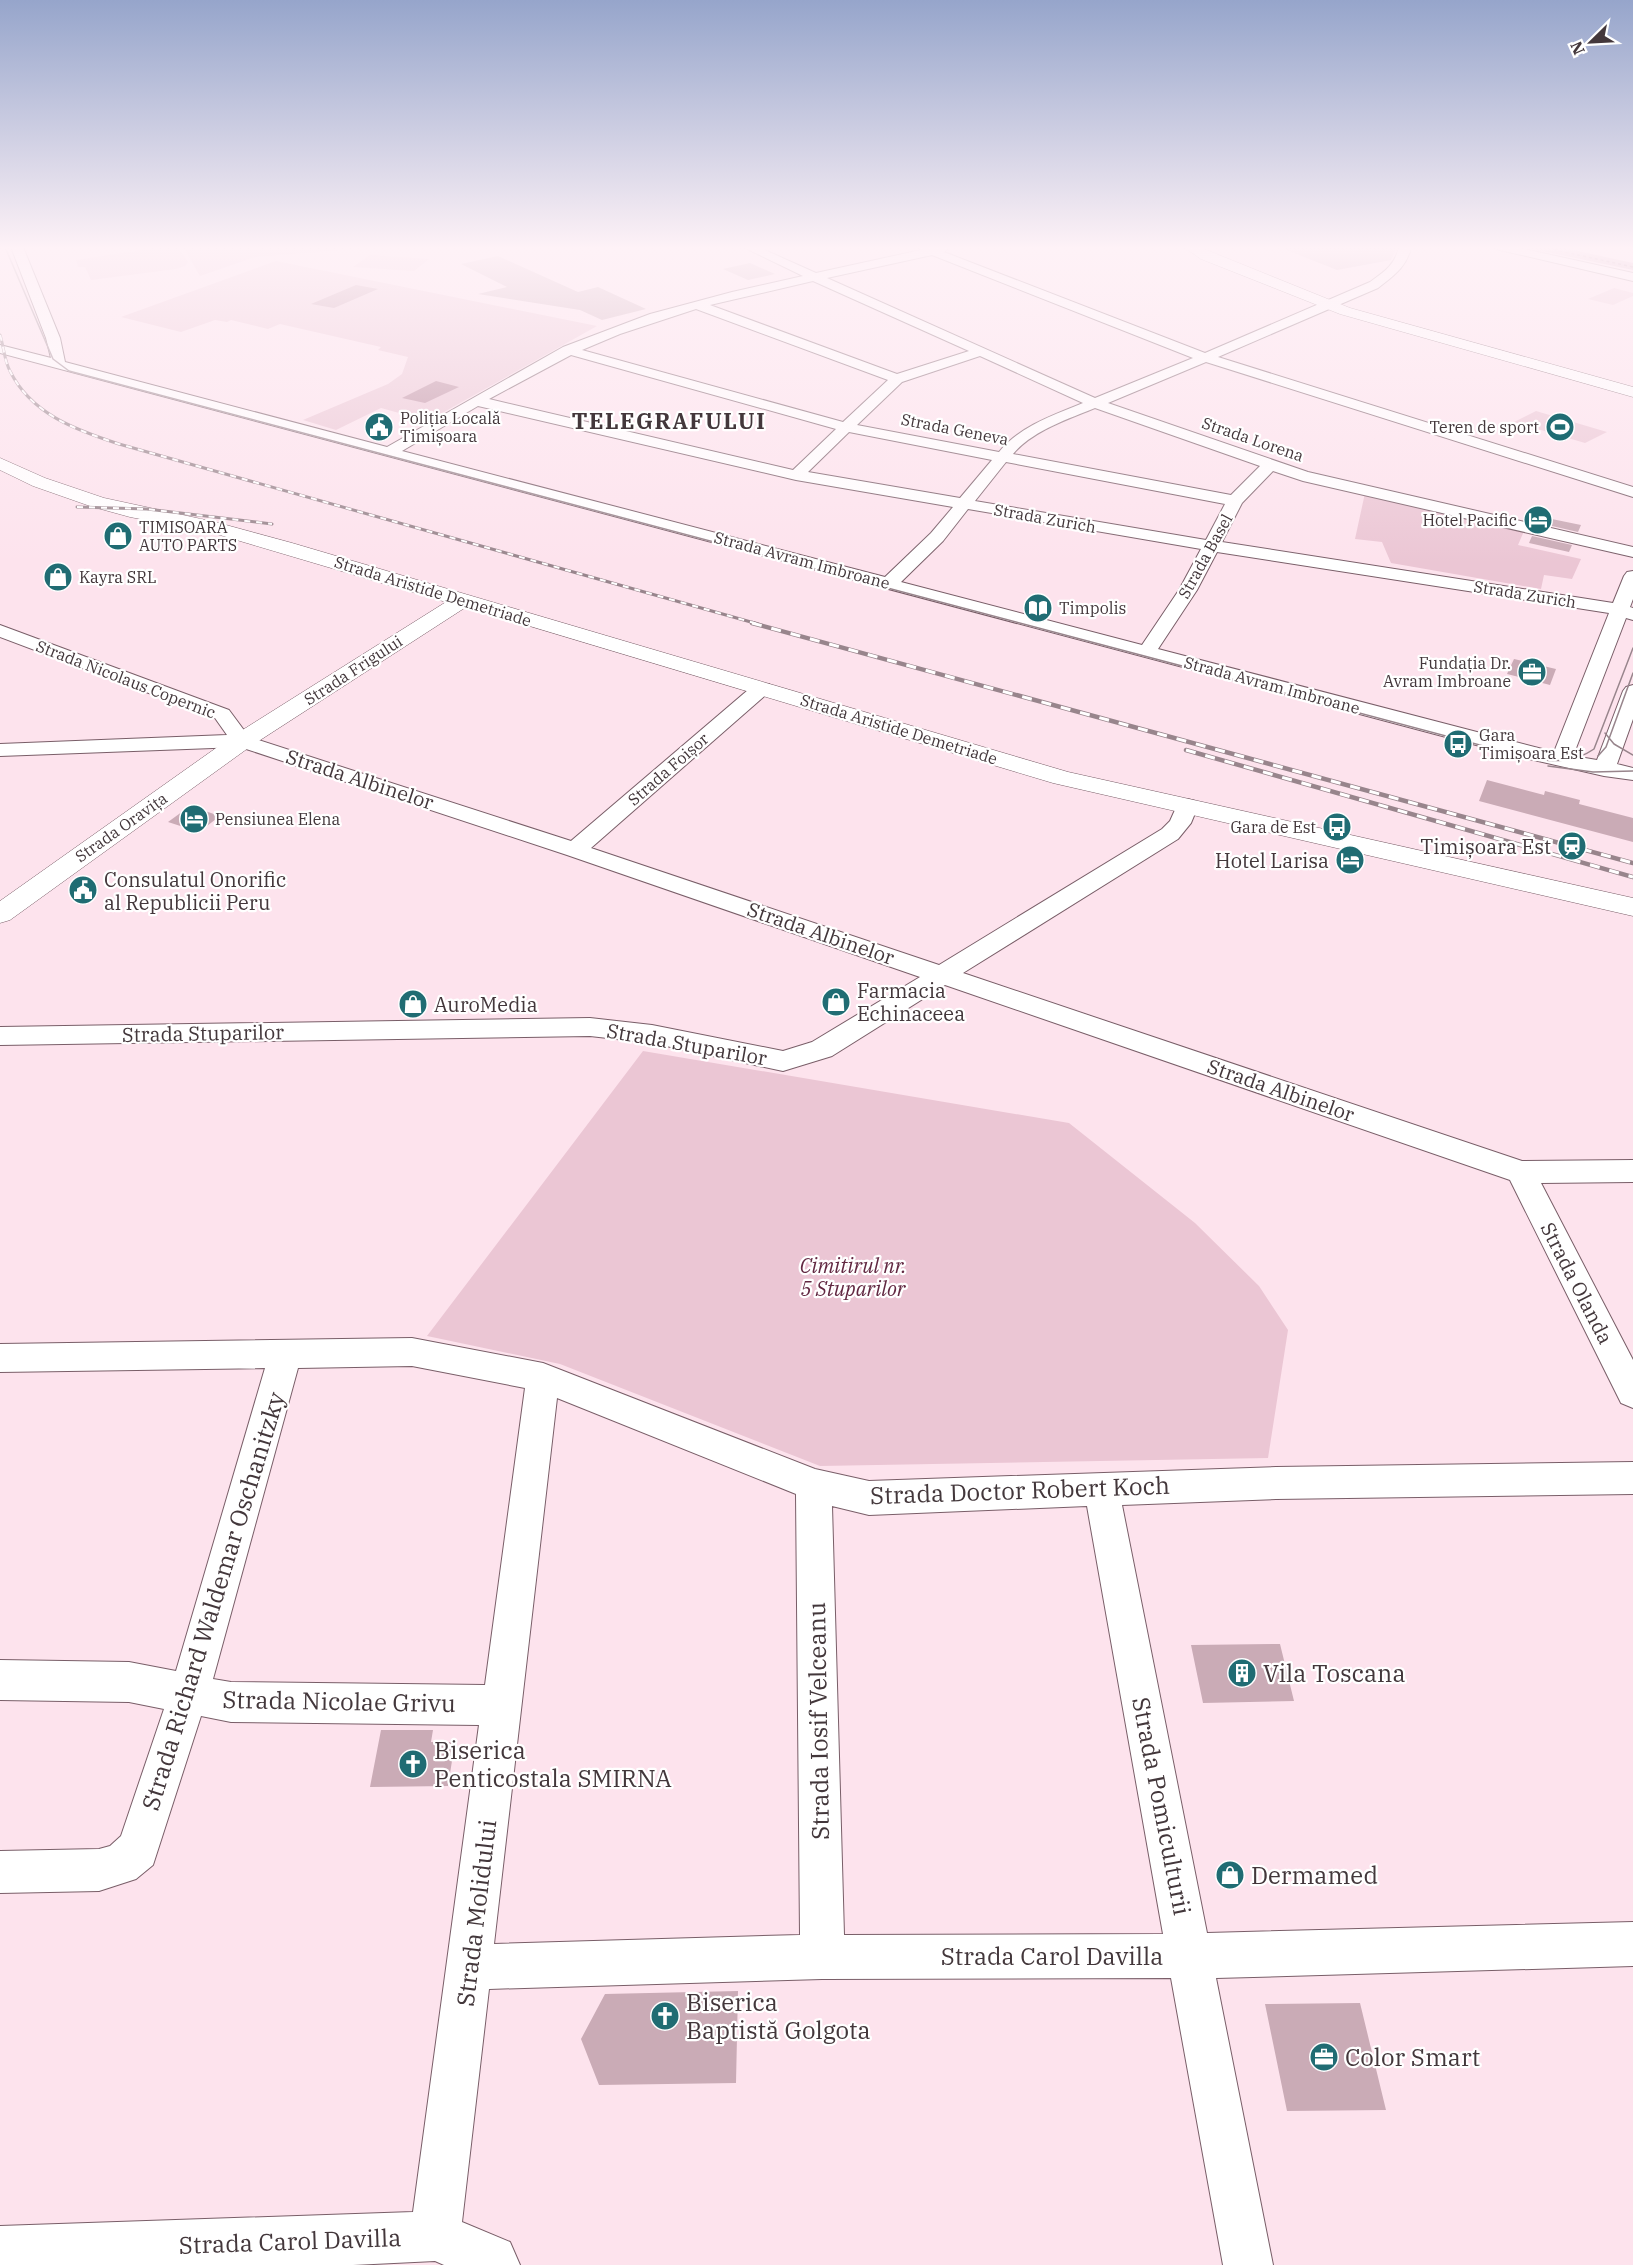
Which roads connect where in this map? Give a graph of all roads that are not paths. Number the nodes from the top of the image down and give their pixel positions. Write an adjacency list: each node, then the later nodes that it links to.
1 (15, 353): 13 (street, Strada Avram Imbroane)
2 (56, 353): 13 (street)
3 (563, 353): 17 (street)
4 (578, 353): 19 (street, Strada Geneva)
5 (825, 353): 14 (street)
6 (978, 353): 14 (street)
7 (982, 353): 18 (street, Strada Lorena)
8 (1192, 353): 12 (street)
9 (1214, 353): 12 (street)
10 (1499, 353): 16 (main road)
11 (1513, 353): 15 (main road)
12 (1203, 357): 18 (street); 26 (street)
13 (59, 364): 21 (street, Strada Avram Imbroane)
14 (897, 380): 19 (street)
15 (1633, 385)
16 (1633, 392)
17 (477, 401): 21 (street); 25 (street, Strada Zurich)
18 (1094, 403): 22 (street); 24 (street, Strada Lorena)
19 (845, 427): 22 (street, Strada Geneva); 25 (street)
20 (0, 448): 29 (main road, Strada Aristide Demetriade)
21 (391, 450): 33 (street, Strada Avram Imbroane)
22 (1003, 456): 27 (street, Strada Geneva); 28 (street)
23 (0, 463): 29 (main road, Strada Aristide Demetriade)
24 (1270, 465): 27 (street, Strada Basel); 31 (street, Strada Lorena)
25 (796, 475): 28 (street, Strada Zurich)
26 (1633, 492)
27 (1235, 501): 30 (street, Strada Basel)
28 (965, 504): 30 (street, Strada Zurich); 33 (street)
29 (173, 519): 34 (main road, Strada Aristide Demetriade)
30 (1211, 546): 35 (street, Strada Zurich); 37 (street, Strada Basel)
31 (1633, 552)
32 (1633, 576): 35 (street)
33 (889, 583): 37 (street, Strada Avram Imbroane)
34 (463, 600): 38 (main road, Strada Aristide Demetriade); 40 (main road, Strada Frigului)
35 (1626, 611): 42 (street)
36 (0, 631): 40 (street, Strada Nicolaus Copernic)
37 (1147, 652): 42 (street, Strada Avram Imbroane)
38 (762, 688): 45 (main road, Strada Aristide Demetriade); 46 (street, Strada Foișor)
39 (1633, 691): 43 (street)
40 (242, 741): 41 (street, Strada Albinelor); 46 (street, Strada Albinelor); 48 (main road, Strada Oravița)
41 (0, 750)
42 (1561, 760): 43 (street, Strada Avram Imbroane)
43 (1604, 770): 44 (street, Strada Avram Imbroane)
44 (1633, 774)
45 (1187, 806): 47 (main road, Strada Aristide Demetriade); 49 (street, Strada Stuparilor)
46 (575, 850): 49 (street, Strada Albinelor)
47 (1633, 907)
48 (0, 914)
49 (944, 975): 50 (street, Strada Stuparilor); 52 (street, Strada Albinelor)
50 (0, 1036)
51 (1633, 1171): 52 (street, Strada Albinelor)
52 (1521, 1173): 56 (street, Strada Olanda)
53 (286, 1353): 54 (street, Strada Doctor Robert Koch); 55 (street, Strada Doctor Robert Koch); 61 (street, Strada Richard Waldemar Oschanitzky)
54 (0, 1358)
55 (543, 1377): 58 (street, Strada Doctor Robert Koch); 62 (street, Strada Molidului)
56 (1633, 1393)
57 (1633, 1478): 59 (street, Strada Doctor Robert Koch)
58 (814, 1485): 59 (street, Strada Doctor Robert Koch); 66 (street, Strada Iosif Velceanu)
59 (1101, 1488): 65 (street, Strada Pomiculturii)
60 (0, 1680): 61 (street, Strada Nicolae Grivu)
61 (189, 1693): 62 (street, Strada Nicolae Grivu); 63 (street, Strada Richard Waldemar Oschanitzky)
62 (500, 1705): 67 (street, Strada Molidului)
63 (0, 1872)
64 (1633, 1944): 65 (street, Strada Carol Davilla)
65 (1191, 1956): 66 (street, Strada Carol Davilla); 72 (street, Strada Pomiculturii)
66 (822, 1957): 67 (street, Strada Carol Davilla)
67 (470, 1967): 68 (street, Strada Molidului)
68 (435, 2236): 70 (street, Strada Carol Davilla); 71 (street)
69 (0, 2251): 70 (street, Strada Carol Davilla)
70 (330, 2252)
71 (495, 2265)
72 (1248, 2265)

